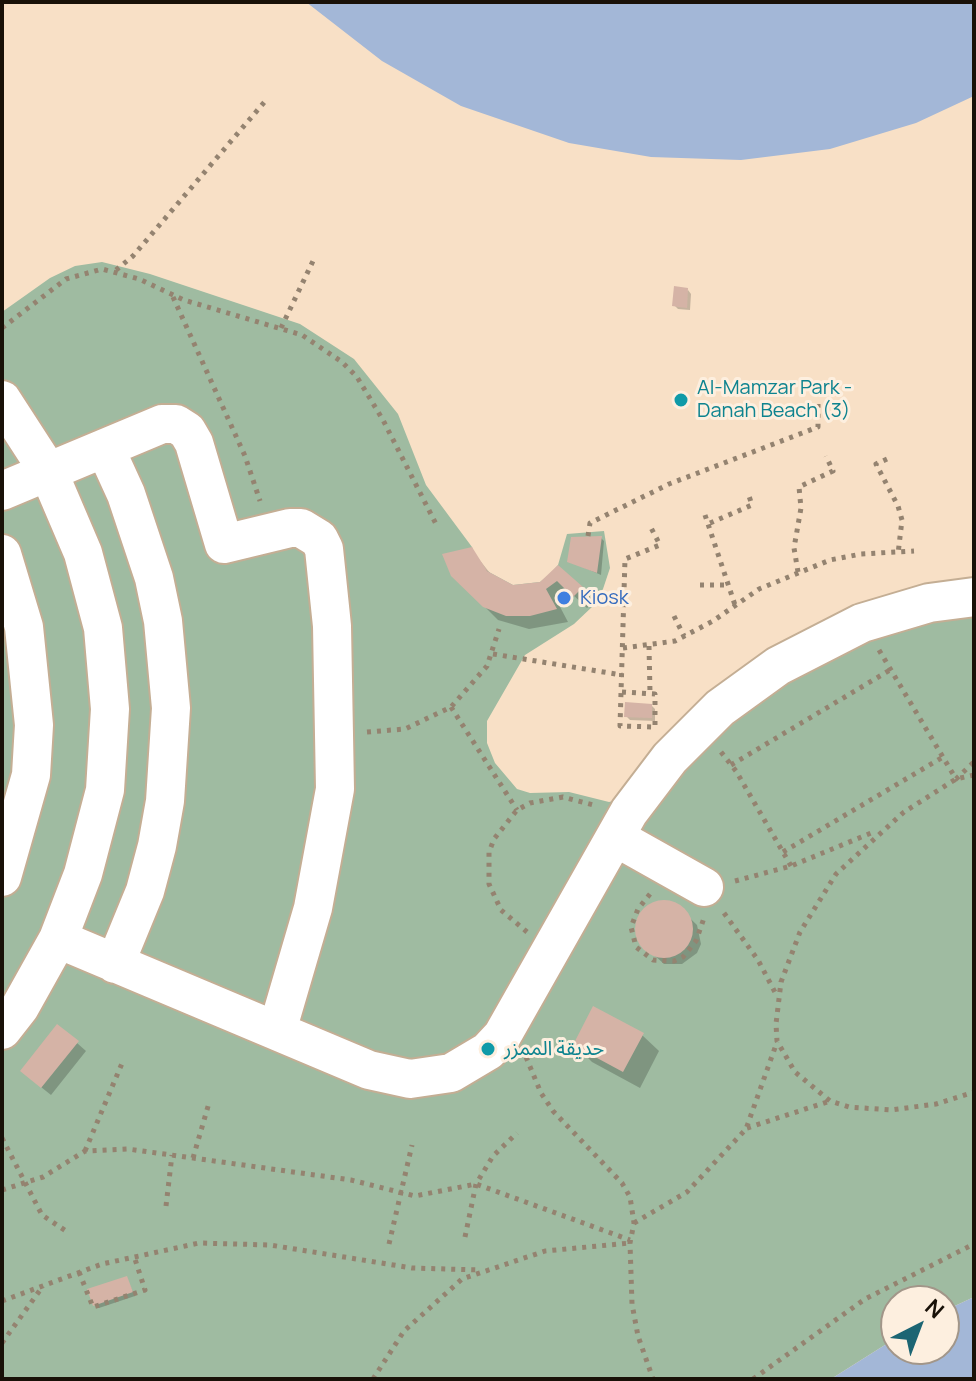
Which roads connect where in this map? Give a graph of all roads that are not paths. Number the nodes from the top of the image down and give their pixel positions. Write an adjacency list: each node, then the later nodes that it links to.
1 (2, 400): 3 (lane)
2 (105, 448): 3 (lane); 11 (lane); 13 (lane)
3 (48, 471): 4 (lane); 10 (lane)
4 (2, 491)
5 (2, 554): 8 (lane)
6 (974, 597): 7 (lane)
7 (615, 837): 9 (lane); 13 (lane)
8 (2, 877)
9 (696, 884)
10 (58, 939): 11 (lane); 12 (lane)
11 (115, 964): 13 (lane)
12 (2, 1030)
13 (277, 1031)

